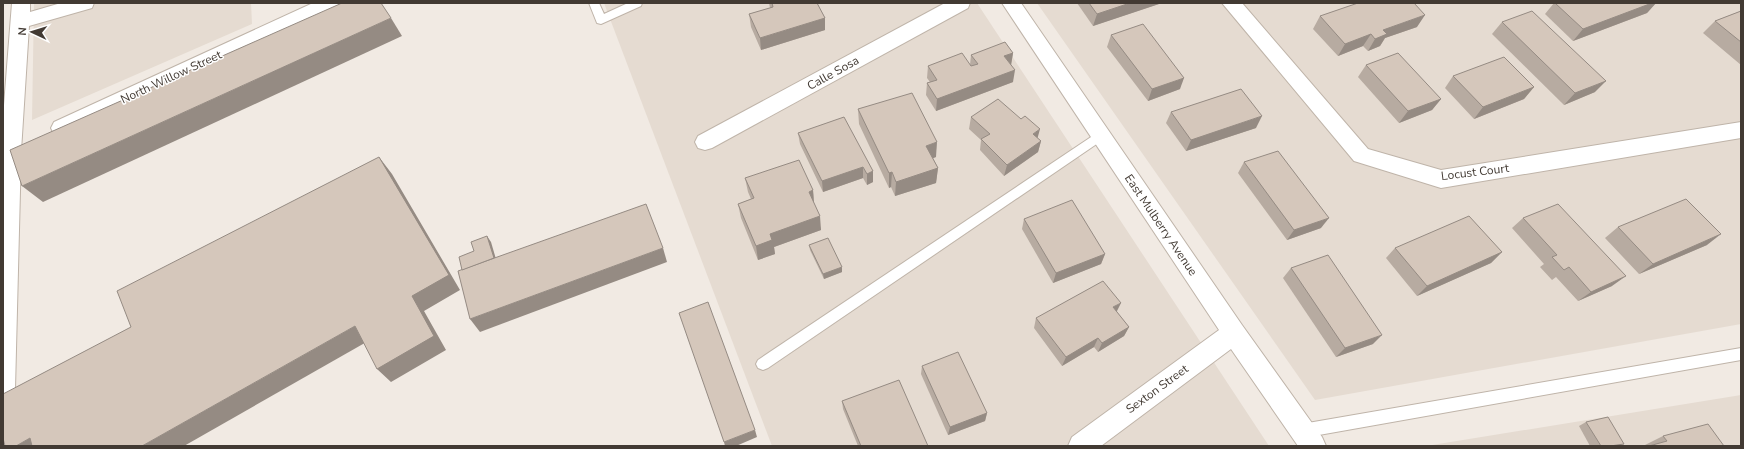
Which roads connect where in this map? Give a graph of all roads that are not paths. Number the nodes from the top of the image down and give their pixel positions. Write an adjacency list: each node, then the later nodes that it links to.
1 (85, 3): 8 (street)
2 (330, 3): 12 (street, North Willow Street)
3 (594, 3): 4 (lane)
4 (637, 3)
5 (961, 3): 11 (street, Calle Sosa)
6 (1011, 3): 10 (street, East Mulberry Avenue)
7 (1231, 3): 9 (street, Locust Court)
8 (16, 24): 12 (street)
9 (1741, 130)
10 (1100, 136): 13 (street, East Mulberry Avenue); 15 (lane)
11 (705, 142)
12 (11, 151): 16 (street)
13 (1234, 333): 17 (street, East Mulberry Avenue); 18 (street, Sexton Street)
14 (1741, 354): 17 (lane)
15 (763, 364)
16 (3, 389)
17 (1307, 438)
18 (1081, 446)

